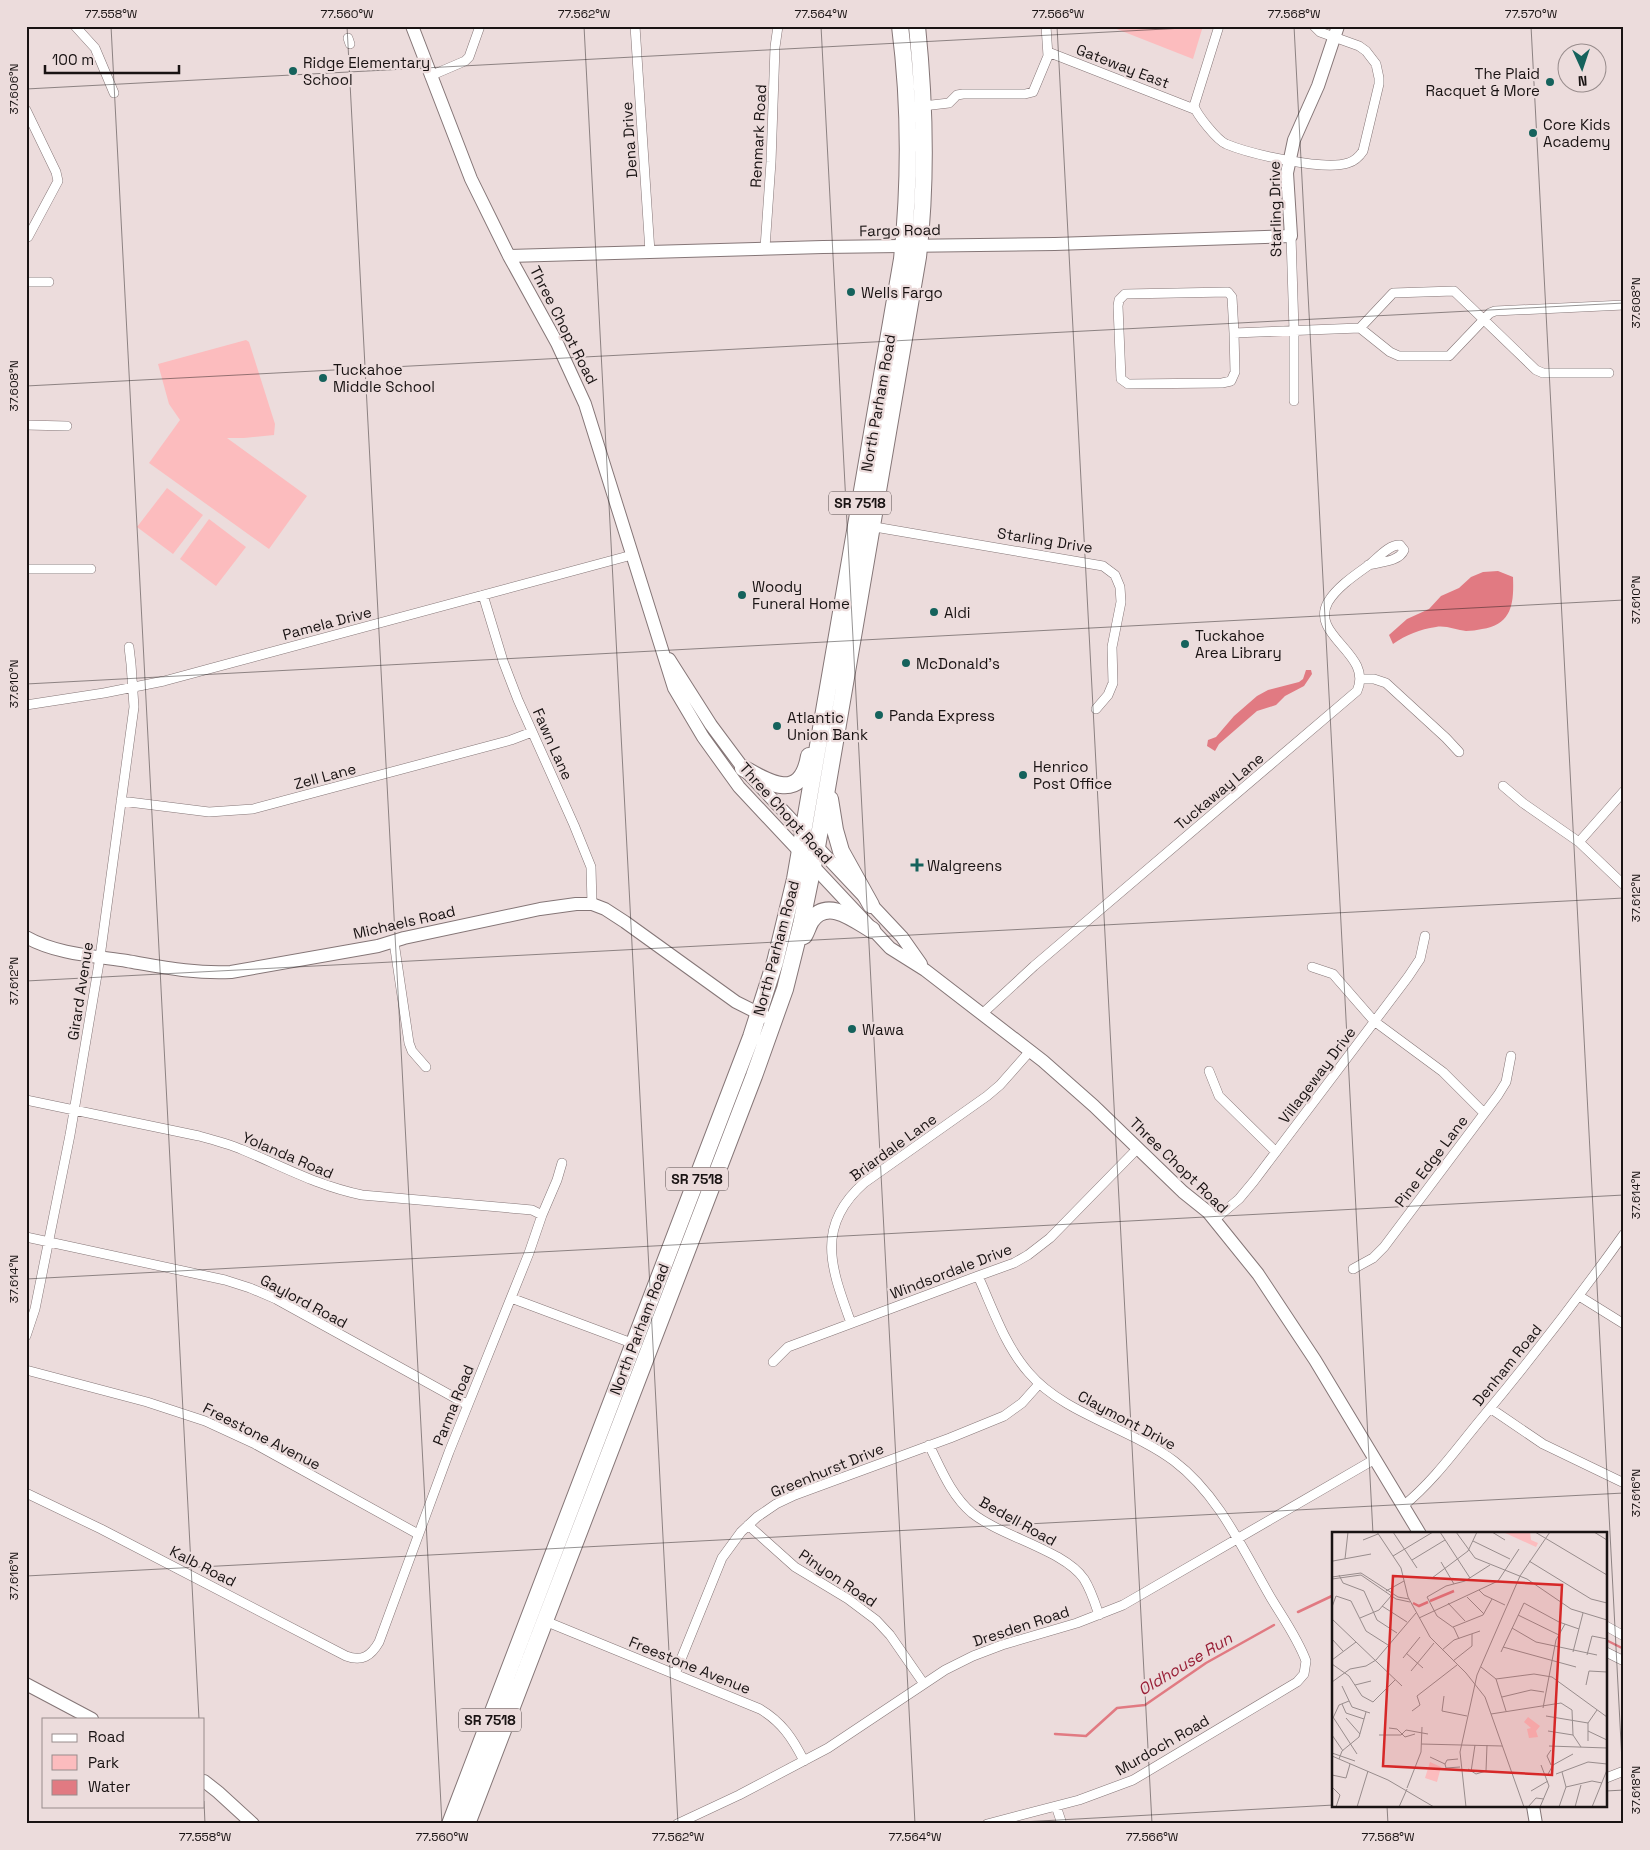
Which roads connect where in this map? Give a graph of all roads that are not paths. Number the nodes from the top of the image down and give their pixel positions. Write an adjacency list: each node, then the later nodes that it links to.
1 (75, 26): 14 (street)
2 (412, 26): 13 (main road, Three Chopt Road)
3 (480, 26): 13 (street)
4 (635, 26): 23 (street, Dena Drive)
5 (778, 26): 22 (street, Renmark Road)
6 (900, 26): 21 (highway, North Parham Road / SR 7518)
7 (917, 26): 15 (highway, North Parham Road / SR 7518)
8 (1046, 26): 12 (street)
9 (1219, 26): 16 (street)
10 (1314, 26): 11 (street)
11 (1336, 32): 18 (main road, Starling Drive); 18 (street, Gateway East)
12 (1048, 52): 15 (street); 16 (street, Gateway East)
13 (430, 76): 24 (main road, Three Chopt Road)
14 (114, 92)
15 (923, 106): 21 (highway, North Parham Road / SR 7518)
16 (1194, 109): 18 (street, Gateway East)
17 (26, 110): 20 (street)
18 (1289, 162): 19 (main road, Starling Drive)
19 (1291, 236): 21 (main road, Fargo Road); 30 (street, Starling Drive)
20 (28, 237)
21 (911, 246): 22 (main road, Fargo Road); 36 (highway, North Parham Road / SR 7518); 37 (highway, North Parham Road / SR 7518)
22 (765, 248): 23 (main road, Fargo Road)
23 (650, 252): 24 (main road, Fargo Road)
24 (509, 256): 38 (main road, Three Chopt Road)
25 (26, 282): 26 (street)
26 (49, 282)
27 (1624, 305): 28 (street)
28 (1484, 319): 29 (street); 29 (street); 32 (street)
29 (1360, 328): 30 (street)
30 (1294, 330): 31 (street); 33 (street, Starling Drive)
31 (1234, 332): 31 (street)
32 (1609, 373)
33 (1294, 401)
34 (26, 425): 35 (street)
35 (67, 426)
36 (856, 524): 37 (street, Starling Drive); 47 (highway, North Parham Road / SR 7518)
37 (873, 526): 49 (street, Starling Drive); 53 (highway, North Parham Road / SR 7518)
38 (632, 555): 42 (street, Pamela Drive); 44 (main road, Three Chopt Road)
39 (1368, 565): 45 (street)
40 (26, 569): 41 (street)
41 (91, 569)
42 (483, 595): 46 (street, Pamela Drive); 50 (street, Fawn Lane)
43 (128, 647): 46 (street, Girard Avenue)
44 (662, 648): 52 (main road, Three Chopt Road); 60 (main road, Three Chopt Road)
45 (1360, 680): 51 (street); 73 (street, Tuckaway Lane)
46 (133, 688): 48 (street, Pamela Drive); 56 (street, Girard Avenue)
47 (826, 702): 52 (highway); 57 (highway, North Parham Road / SR 7518)
48 (26, 705)
49 (1096, 709)
50 (532, 732): 56 (street, Zell Lane); 63 (street, Fawn Lane)
51 (1459, 752)
52 (743, 768): 57 (main road, Three Chopt Road)
53 (828, 784): 59 (highway, North Parham Road / SR 7518); 64 (highway)
54 (1503, 786): 58 (street)
55 (1624, 791): 58 (street)
56 (121, 801): 70 (street, Girard Avenue)
57 (803, 833): 59 (main road, Three Chopt Road); 60 (highway, North Parham Road / SR 7518)
58 (1579, 842): 62 (street)
59 (817, 847): 61 (highway, North Parham Road / SR 7518); 64 (main road, Three Chopt Road)
60 (800, 852): 61 (main road, Three Chopt Road); 74 (highway, North Parham Road / SR 7518)
61 (814, 868): 65 (main road, Three Chopt Road); 69 (highway, North Parham Road / SR 7518)
62 (1624, 885)
63 (592, 904): 68 (main road, Michaels Road); 74 (main road, Michaels Road)
64 (871, 905): 72 (main road, Three Chopt Road)
65 (872, 930): 69 (highway); 72 (main road, Three Chopt Road)
66 (1426, 936): 75 (street, Villageway Drive)
67 (26, 937): 70 (main road, Michaels Road)
68 (394, 942): 70 (main road, Michaels Road); 78 (street)
69 (795, 950): 74 (highway, North Parham Road / SR 7518)
70 (100, 957): 81 (street, Girard Avenue)
71 (1312, 967): 75 (street)
72 (925, 970): 73 (main road, Three Chopt Road)
73 (982, 1014): 76 (main road, Three Chopt Road)
74 (766, 1017): 98 (highway, North Parham Road / SR 7518); 99 (highway, North Parham Road / SR 7518)
75 (1374, 1021): 82 (street); 84 (street, Villageway Drive)
76 (1030, 1051): 83 (main road, Three Chopt Road); 95 (street, Briardale Lane)
77 (1511, 1056): 82 (street, Pine Edge Lane)
78 (426, 1067)
79 (1210, 1072): 84 (street)
80 (26, 1100): 81 (street, Yolanda Road)
81 (75, 1110): 86 (street, Yolanda Road); 90 (street, Girard Avenue)
82 (1484, 1114): 91 (street, Pine Edge Lane)
83 (1138, 1148): 87 (main road, Three Chopt Road); 92 (street, Windsordale Drive)
84 (1276, 1152): 87 (street, Villageway Drive)
85 (562, 1163): 86 (street, Parma Road)
86 (542, 1215): 94 (street, Parma Road)
87 (1214, 1220): 106 (main road, Three Chopt Road)
88 (1624, 1234): 93 (street, Denham Road)
89 (26, 1237): 90 (street, Gaylord Road)
90 (49, 1241): 97 (street, Girard Avenue); 103 (street, Gaylord Road)
91 (1353, 1269)
92 (978, 1276): 95 (street, Windsordale Drive); 102 (street, Claymont Drive)
93 (1579, 1296): 96 (street); 104 (street, Denham Road)
94 (511, 1298): 98 (street); 103 (street, Parma Road)
95 (851, 1323): 100 (street, Windsordale Drive)
96 (1624, 1324)
97 (26, 1336)
98 (633, 1344): 99 (street); 115 (highway, North Parham Road / SR 7518)
99 (649, 1349): 115 (highway, North Parham Road / SR 7518)
100 (772, 1362)
101 (26, 1370): 112 (street, Freestone Avenue)
102 (1039, 1384): 105 (street, Greenhurst Drive); 113 (street, Claymont Drive)
103 (468, 1405): 112 (street, Parma Road)
104 (1490, 1408): 107 (street); 109 (street, Denham Road)
105 (928, 1445): 110 (street, Greenhurst Drive); 114 (street, Bedell Road)
106 (1375, 1459): 109 (main road, Three Chopt Road); 113 (street, Dresden Road)
107 (1624, 1483)
108 (26, 1493): 119 (street, Kalb Road)
109 (1404, 1506): 111 (main road, Three Chopt Road)
110 (748, 1525): 122 (street, Greenhurst Drive); 124 (street, Pinyon Road)
111 (1419, 1532)
112 (418, 1534): 119 (street, Parma Road)
113 (1237, 1540): 114 (street, Dresden Road); 121 (street, Claymont Drive)
114 (1099, 1614): 124 (street, Dresden Road)
115 (537, 1618): 122 (street, Freestone Avenue); 133 (highway, North Parham Road / SR 7518); 134 (highway, North Parham Road / SR 7518)
116 (1608, 1627): 117 (street)
117 (1624, 1636)
118 (1608, 1653): 120 (street)
119 (368, 1656)
120 (1624, 1661)
121 (1306, 1668): 130 (street, Murdoch Road)
122 (675, 1674): 126 (street, Freestone Avenue)
123 (26, 1684): 125 (main road)
124 (924, 1684): 126 (street, Dresden Road)
125 (90, 1718)
126 (804, 1761): 135 (street, Dresden Road)
127 (1624, 1771): 128 (street)
128 (1608, 1777)
129 (205, 1782): 132 (main road)
130 (1056, 1806): 136 (street, Murdoch Road); 137 (street)
131 (1534, 1808): 138 (main road)
132 (253, 1824)
133 (450, 1824)
134 (467, 1824)
135 (677, 1824)
136 (987, 1824)
137 (1062, 1824)
138 (1536, 1824)

